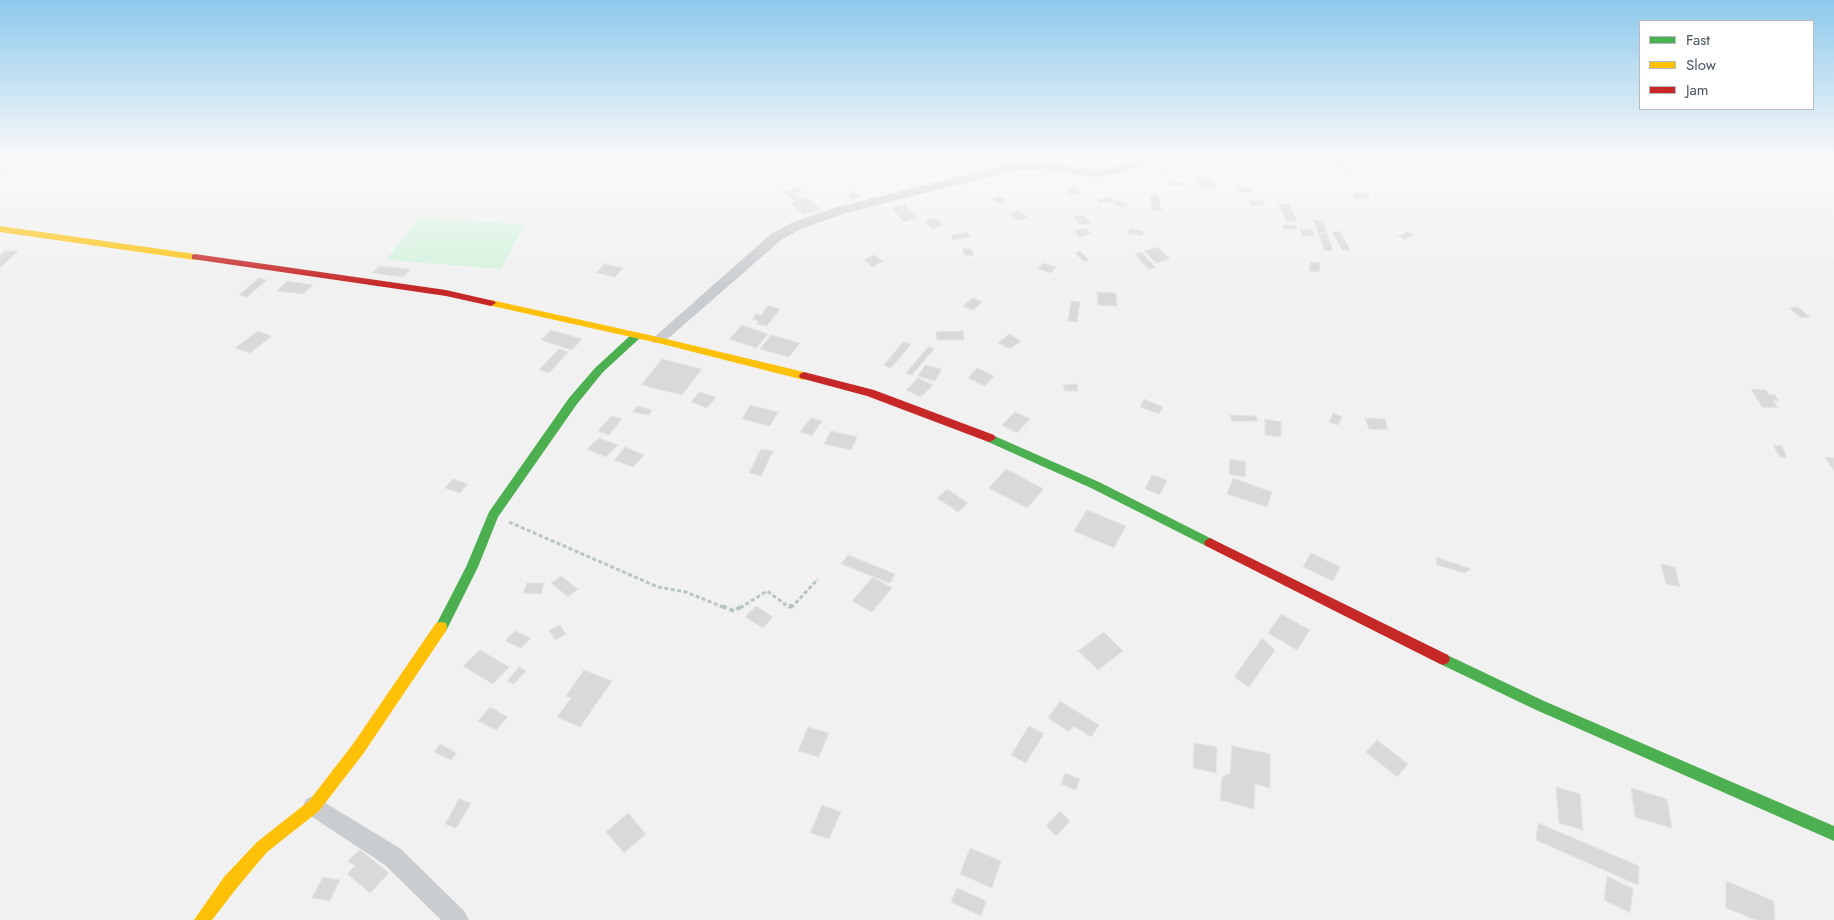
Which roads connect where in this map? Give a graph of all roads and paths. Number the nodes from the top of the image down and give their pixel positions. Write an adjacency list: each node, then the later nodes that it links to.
1 (882, 200): 4 (street)
2 (0, 228): 3 (street)
3 (636, 336): 4 (street); 5 (street)
4 (658, 340): 8 (street)
5 (493, 515): 6 (path); 7 (street)
6 (818, 579)
7 (314, 806): 9 (street); 10 (street)
8 (1834, 834)
9 (202, 920)
10 (457, 920)

